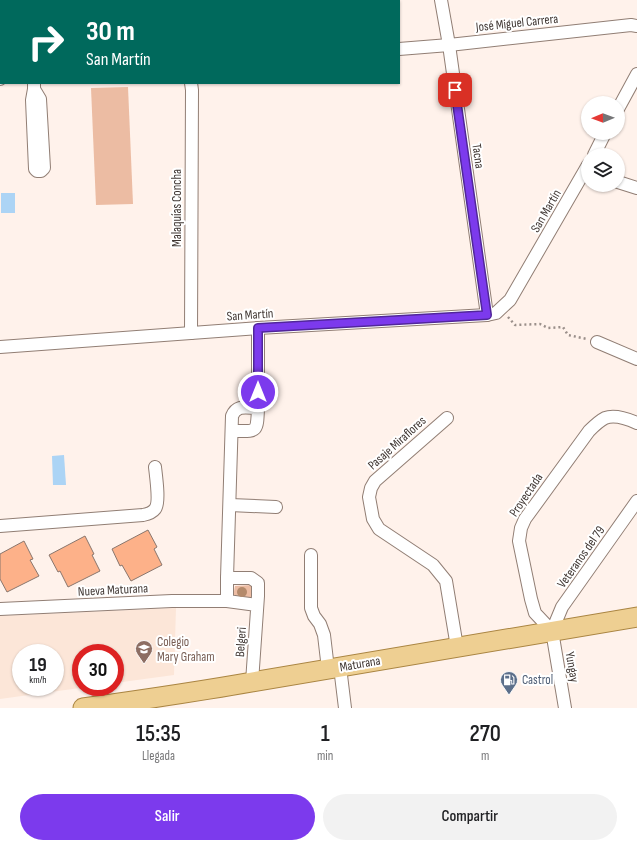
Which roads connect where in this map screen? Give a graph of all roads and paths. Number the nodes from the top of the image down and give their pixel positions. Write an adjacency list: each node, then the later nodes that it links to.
1 (441, 0): 3 (street, Tacna)
2 (637, 26): 3 (street, José Miguel Carrera)
3 (449, 45): 4 (street, José Miguel Carrera); 13 (street, Tacna)
4 (400, 49)
5 (637, 74): 8 (street)
6 (191, 84): 15 (street, Malaquías Concha)
7 (34, 86): 7 (street)
8 (625, 97)
9 (581, 179): 12 (street, San Martín)
10 (625, 184): 11 (street)
11 (637, 188)
12 (501, 309): 13 (street, San Martín); 16 (path)
13 (487, 315): 14 (street, San Martín)
14 (258, 328): 15 (street, San Martín); 19 (street)
15 (191, 333): 17 (street, San Martín)
16 (597, 342): 18 (street)
17 (0, 347)
18 (637, 359)
19 (258, 408): 22 (street); 22 (street)
20 (447, 418): 35 (street, Pasaje Miraflores)
21 (637, 423): 34 (street, Proyectada)
22 (232, 431): 25 (street)
23 (155, 466): 27 (street)
24 (637, 501): 34 (street, Veteranos del 79)
25 (230, 505): 26 (street); 29 (street)
26 (276, 508)
27 (0, 526)
28 (311, 555): 36 (street)
29 (227, 578): 30 (street); 31 (street, Belgeri)
30 (227, 601): 31 (street); 32 (street, Nueva Maturana)
31 (257, 605): 37 (street, Belgeri)
32 (0, 609)
33 (637, 617): 34 (main road, Maturana)
34 (552, 631): 35 (main road, Maturana); 40 (street, Yungay)
35 (457, 647): 36 (main road, Maturana)
36 (334, 668): 37 (main road, Maturana); 39 (street)
37 (252, 682): 38 (main road, Maturana)
38 (83, 708)
39 (345, 708)
40 (565, 708)

